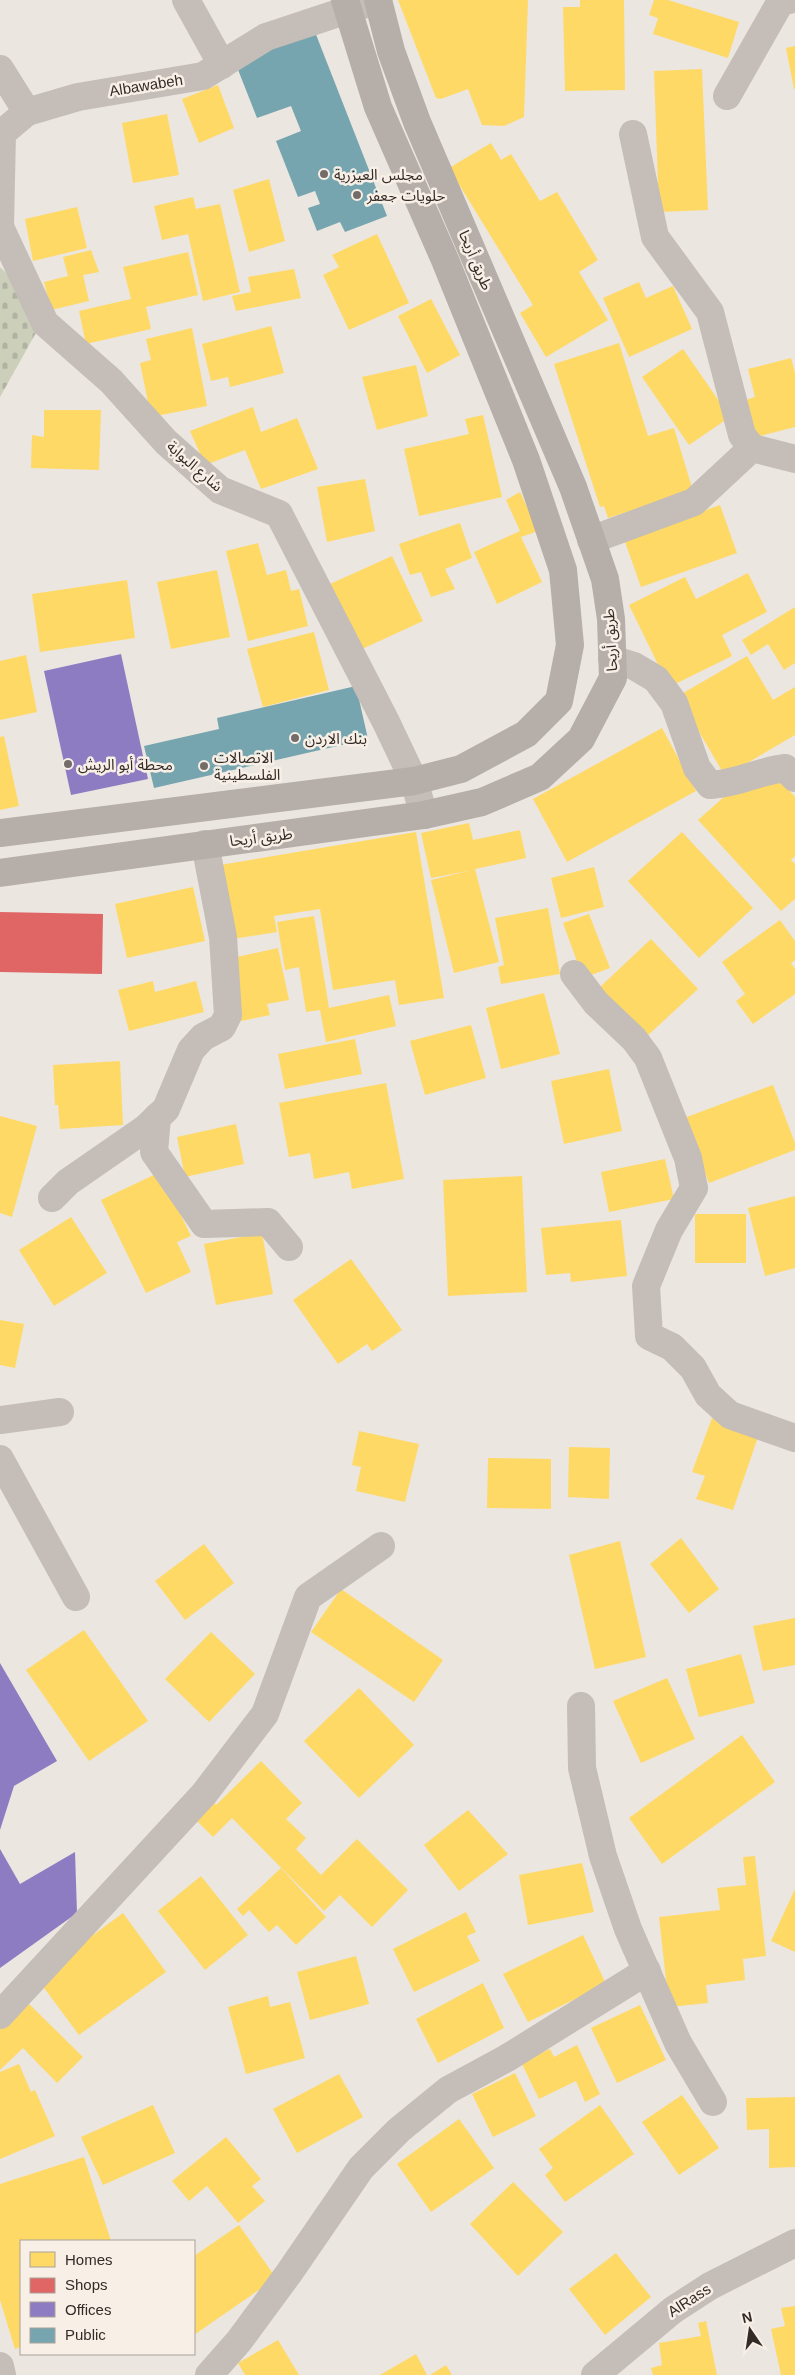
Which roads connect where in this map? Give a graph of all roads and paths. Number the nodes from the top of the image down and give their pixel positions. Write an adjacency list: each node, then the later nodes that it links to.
1 (186, 0): 5 (street)
2 (378, 0): 4 (street, Albawabeh); 13 (main road, طريق أريحا)
3 (789, 0): 7 (street)
4 (346, 4): 5 (street, Albawabeh); 16 (main road, طريق أريحا)
5 (222, 65): 8 (street, Albawabeh)
6 (0, 69): 8 (street)
7 (727, 96)
8 (27, 112): 10 (street, Albawabeh)
9 (633, 134): 11 (street)
10 (0, 227): 16 (street, شارع البوابة)
11 (752, 448): 12 (street); 13 (street)
12 (795, 459)
13 (591, 540): 14 (main road, طريق أريحا)
14 (612, 659): 15 (street); 17 (main road, طريق أريحا)
15 (795, 778)
16 (414, 781): 17 (street, شارع البوابة); 18 (main road, طريق أريحا)
17 (424, 815): 19 (main road, طريق أريحا)
18 (0, 834)
19 (205, 844): 20 (main road, طريق أريحا); 22 (street)
20 (0, 873)
21 (574, 974): 27 (street)
22 (157, 1117): 23 (street); 24 (street)
23 (52, 1198)
24 (289, 1247)
25 (60, 1412): 26 (street)
26 (0, 1420)
27 (795, 1438)
28 (0, 1459): 30 (street)
29 (382, 1546): 33 (street)
30 (76, 1598)
31 (581, 1706): 32 (street)
32 (647, 1971): 34 (street); 38 (street)
33 (0, 2015)
34 (713, 2102)
35 (795, 2243): 39 (street, AlRass)
36 (0, 2366): 37 (street)
37 (2, 2375)
38 (209, 2375)
39 (595, 2375)

